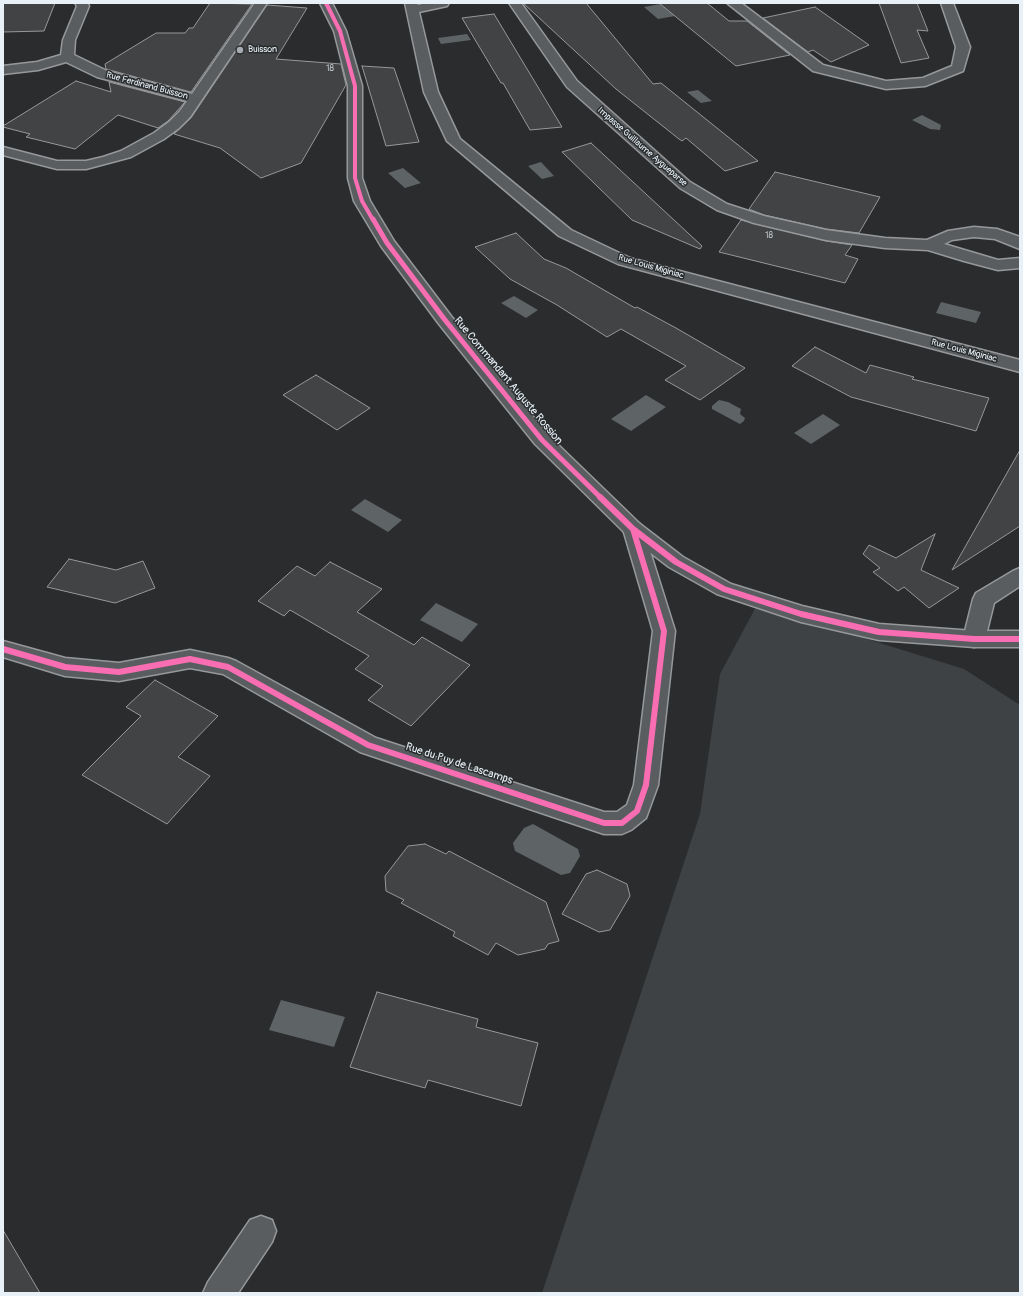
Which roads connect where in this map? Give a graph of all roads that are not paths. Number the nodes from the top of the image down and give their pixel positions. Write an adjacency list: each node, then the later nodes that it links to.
1 (81, 3): 9 (street)
2 (261, 3): 11 (street, Rue Ferdinand Buisson)
3 (326, 3): 17 (street, Rue Commandant Auguste Rossion)
4 (443, 3): 8 (street)
5 (514, 3): 14 (street, Impasse Guillaume Aygueparse)
6 (733, 3): 7 (street)
7 (946, 3)
8 (411, 6): 16 (street, Rue Louis Miginiac)
9 (67, 57): 10 (street); 11 (street, Rue Ferdinand Buisson)
10 (3, 70)
11 (195, 99): 12 (street)
12 (3, 151)
13 (1020, 244): 14 (street, Impasse Guillaume Aygueparse)
14 (930, 245): 15 (street, Impasse Guillaume Aygueparse)
15 (1020, 263)
16 (1020, 366)
17 (633, 529): 19 (street, Rue Commandant Auguste Rossion); 21 (street, Rue du Puy de Lascamps)
18 (1020, 576): 19 (street)
19 (974, 639): 20 (street, Rue Commandant Auguste Rossion)
20 (1020, 639)
21 (3, 648)
22 (261, 1231): 23 (street)
23 (219, 1293)

